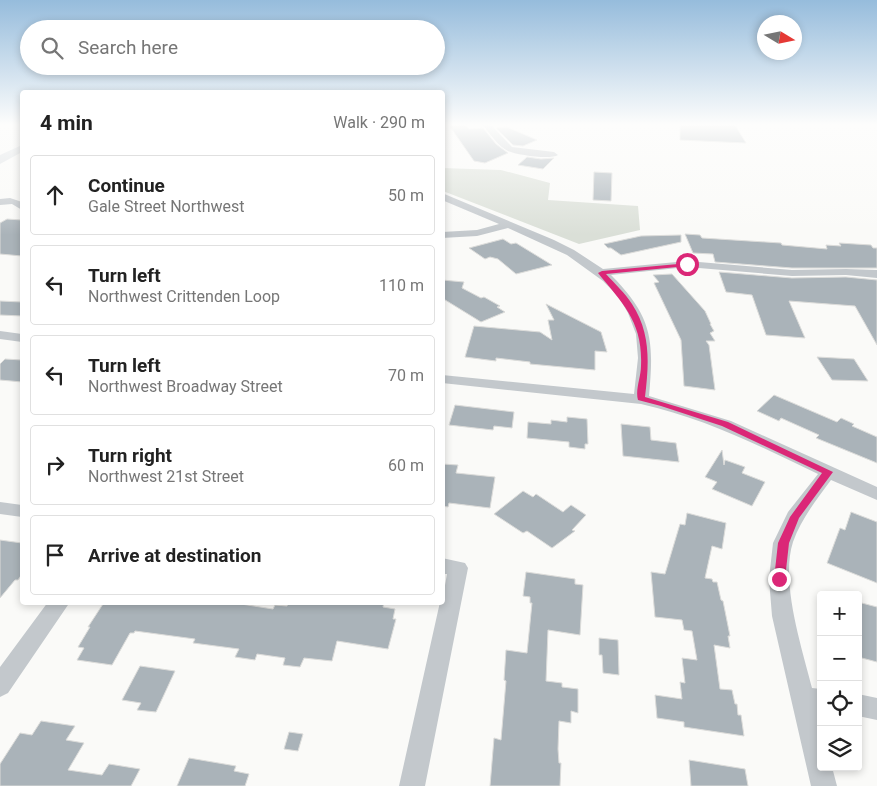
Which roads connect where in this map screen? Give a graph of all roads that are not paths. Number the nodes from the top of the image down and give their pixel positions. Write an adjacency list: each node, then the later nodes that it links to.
1 (445, 197): 4 (street)
2 (2, 208): 3 (street)
3 (20, 208)
4 (509, 224): 5 (street); 6 (street)
5 (445, 235)
6 (602, 273): 7 (street); 11 (street)
7 (877, 274)
8 (0, 335): 9 (street)
9 (20, 338)
10 (445, 379): 11 (street)
11 (641, 399): 12 (street)
12 (828, 472): 13 (street); 21 (street)
13 (877, 494)
14 (0, 508): 15 (street)
15 (20, 511)
16 (450, 567): 17 (street)
17 (445, 596)
18 (58, 605): 20 (street)
19 (443, 605): 24 (street)
20 (0, 686)
21 (812, 699): 25 (street)
22 (862, 706): 23 (street)
23 (877, 709)
24 (412, 786)
25 (824, 786)

